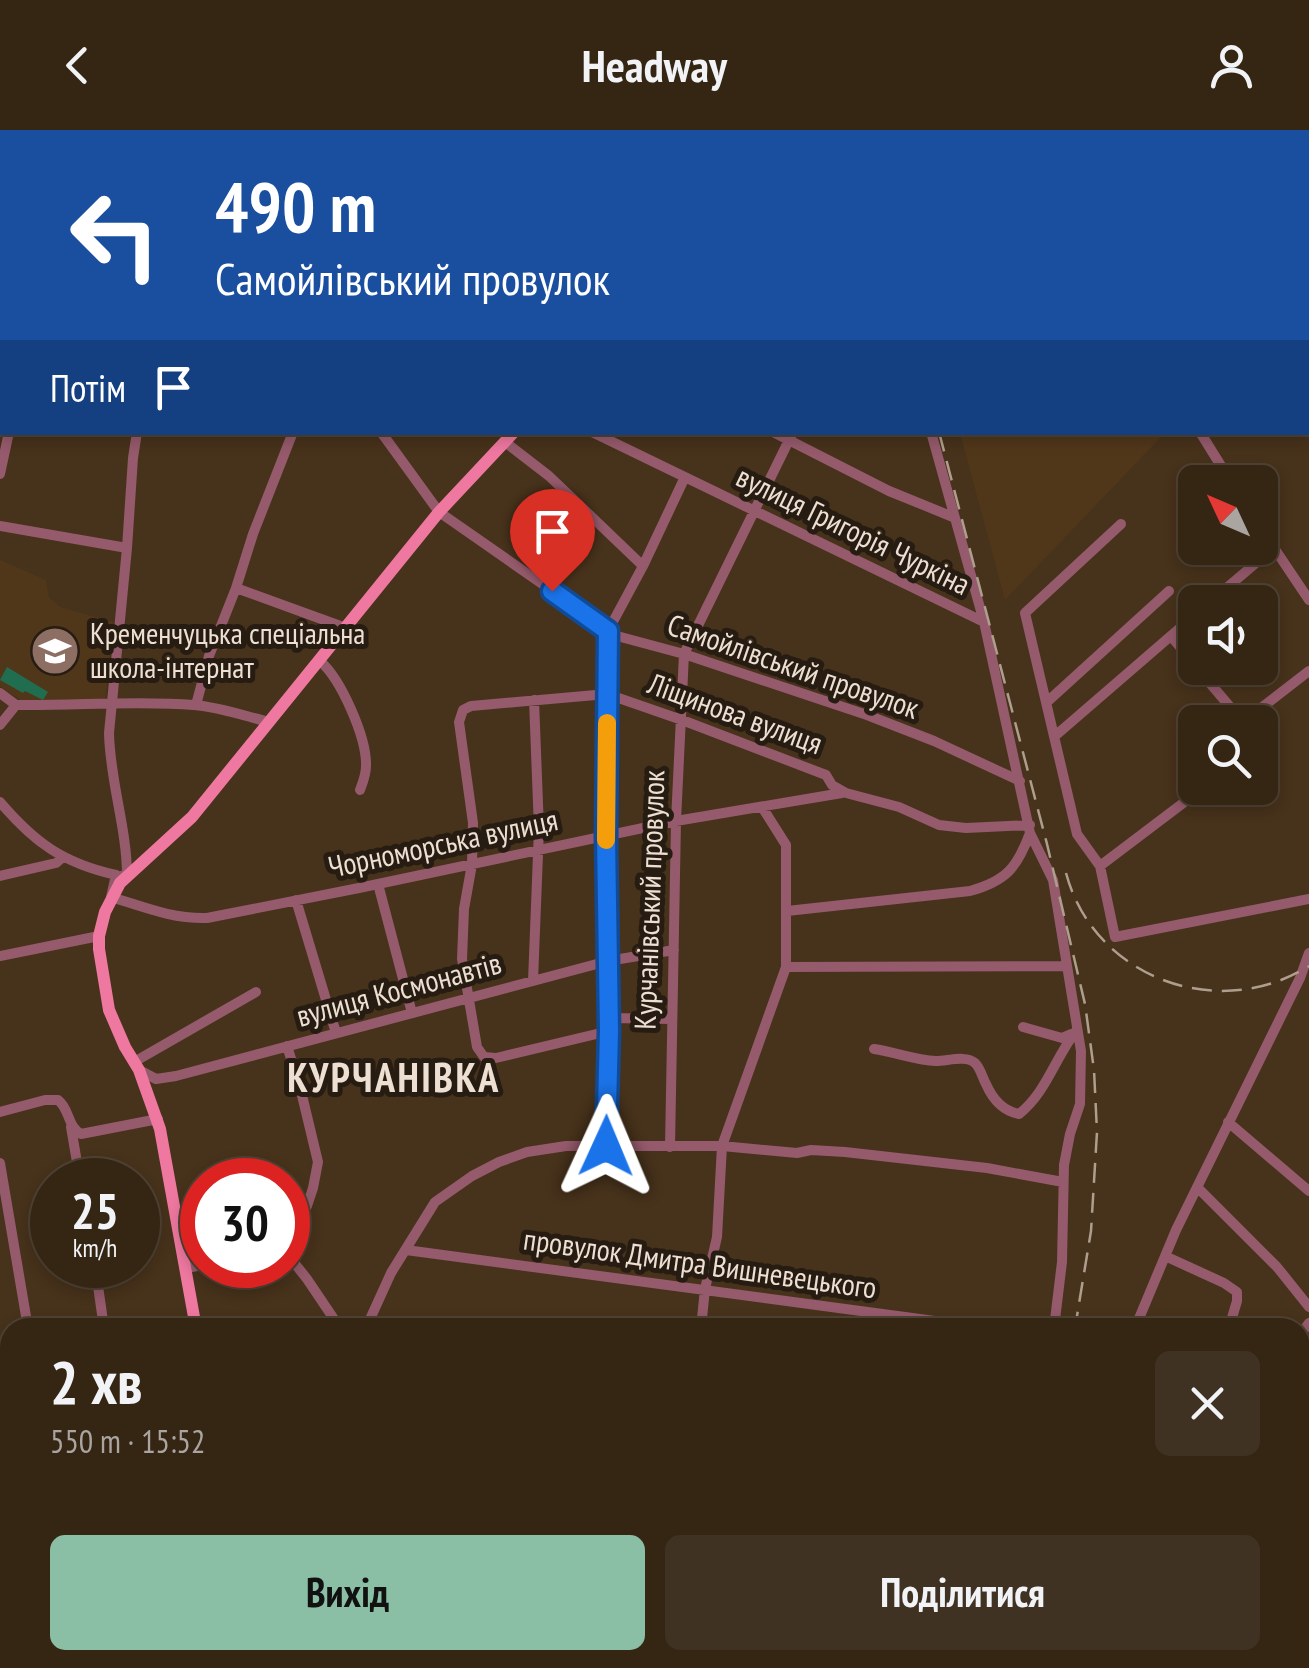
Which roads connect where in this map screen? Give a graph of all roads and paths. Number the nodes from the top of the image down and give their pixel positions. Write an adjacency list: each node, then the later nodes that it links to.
1 (8, 435): 11 (street)
2 (137, 435): 18 (street)
3 (292, 435): 23 (street)
4 (384, 435): 14 (street, Самойлівський провулок)
5 (598, 435): 12 (street, вулиця Григорія Чуркіна)
6 (932, 435): 15 (street)
7 (1202, 435): 10 (street)
8 (509, 437): 14 (main road); 21 (street)
9 (791, 437): 13 (street); 15 (street)
10 (1220, 465)
11 (0, 474)
12 (684, 477): 13 (street, вулиця Григорія Чуркіна); 21 (street)
13 (756, 510): 26 (street, вулиця Григорія Чуркіна); 32 (street)
14 (440, 512): 27 (main road); 29 (street, Самойлівський провулок)
15 (953, 517): 26 (street)
16 (1121, 524): 39 (street)
17 (0, 526): 18 (street)
18 (127, 548): 40 (street)
19 (1278, 555): 25 (street)
20 (1253, 565): 22 (street)
21 (644, 566): 29 (street)
22 (1230, 585)
23 (236, 588): 27 (street); 42 (street)
24 (1170, 592): 39 (street)
25 (1309, 600)
26 (984, 622): 49 (street)
27 (346, 628): 33 (main road)
28 (1178, 629): 30 (street)
29 (608, 631): 32 (street, Самойлівський провулок); 37 (street)
30 (1170, 636): 31 (street); 48 (street)
31 (1178, 645)
32 (684, 654): 45 (street, Курчанівський провулок); 49 (street, Самойлівський провулок)
33 (320, 661): 46 (main road); 50 (street)
34 (1309, 671): 44 (street)
35 (1212, 685): 43 (street)
36 (0, 693): 41 (street)
37 (607, 694): 38 (street, Ліщинова вулиця); 45 (street, Ліщинова вулиця); 57 (street)
38 (534, 700): 58 (street); 60 (street, Ліщинова вулиця)
39 (1047, 702): 48 (street)
40 (110, 704): 41 (street); 42 (street); 63 (street)
41 (16, 705): 47 (street)
42 (196, 705): 46 (street)
43 (1229, 705)
44 (1266, 705)
45 (682, 720): 51 (street, Ліщинова вулиця); 55 (street, Курчанівський провулок)
46 (270, 722): 63 (main road)
47 (0, 725)
48 (1055, 736): 61 (street)
49 (1020, 782): 56 (street)
50 (360, 790)
51 (846, 793): 54 (street, Чорноморська вулиця); 56 (street, Ліщинова вулиця)
52 (0, 802): 59 (street)
53 (1180, 805): 61 (street)
54 (762, 808): 55 (street, Чорноморська вулиця); 68 (street)
55 (676, 821): 57 (street, Чорноморська вулиця); 70 (street, Курчанівський провулок)
56 (1030, 829): 68 (street); 74 (street)
57 (606, 837): 58 (street, Чорноморська вулиця); 73 (street)
58 (537, 850): 60 (street, Чорноморська вулиця); 76 (street)
59 (62, 858): 62 (street); 63 (street)
60 (472, 864): 64 (street, Чорноморська вулиця); 78 (street, Ліщинова вулиця)
61 (1100, 866): 66 (street)
62 (0, 876)
63 (121, 876): 65 (main road)
64 (378, 884): 67 (street, Чорноморська вулиця); 79 (street)
65 (111, 897): 67 (street, Чорноморська вулиця); 69 (main road)
66 (1309, 898)
67 (296, 900): 85 (street)
68 (787, 911): 75 (street)
69 (99, 936): 72 (street); 88 (main road)
70 (674, 950): 73 (street, вулиця Космонавтів); 81 (street, Курчанівський провулок)
71 (1309, 953): 91 (street)
72 (0, 956)
73 (608, 961): 76 (street, вулиця Космонавтів); 80 (street)
74 (1066, 966): 75 (street); 84 (street)
75 (786, 967): 94 (street)
76 (533, 981): 78 (street, вулиця Космонавтів)
77 (256, 992): 88 (street)
78 (467, 998): 79 (street, вулиця Космонавтів); 83 (street, Ліщинова вулиця)
79 (412, 1013): 85 (street, вулиця Космонавтів)
80 (609, 1018): 81 (street); 83 (street)
81 (671, 1019): 95 (street, Курчанівський провулок)
82 (1024, 1027): 84 (street)
83 (609, 1031): 93 (street)
84 (1076, 1031): 87 (street); 98 (street)
85 (336, 1032): 86 (street, вулиця Космонавтів)
86 (288, 1046): 88 (street, вулиця Космонавтів); 101 (street)
87 (874, 1050)
88 (136, 1066): 90 (main road)
89 (0, 1112): 92 (street)
90 (158, 1119): 92 (street); 102 (main road)
91 (1228, 1122): 99 (street); 100 (street)
92 (70, 1124): 96 (street)
93 (606, 1146): 95 (street); 103 (street)
94 (722, 1146): 95 (street); 98 (street); 108 (street)
95 (670, 1147)
96 (76, 1158)
97 (0, 1163): 110 (street)
98 (1063, 1182): 117 (street)
99 (1307, 1184)
100 (1197, 1187): 104 (street); 109 (street)
101 (310, 1198)
102 (180, 1232)
103 (406, 1250): 108 (street, провулок Дмитра Вишневецького); 114 (street)
104 (1165, 1256): 118 (street); 119 (street)
105 (310, 1283): 113 (street)
106 (98, 1288): 111 (street)
107 (188, 1288): 112 (main road)
108 (705, 1290): 115 (street); 116 (street, провулок Дмитра Вишневецького)
109 (1309, 1307)
110 (26, 1318)
111 (102, 1318)
112 (192, 1318)
113 (333, 1318)
114 (371, 1318)
115 (702, 1318)
116 (913, 1318)
117 (1055, 1318)
118 (1139, 1318)
119 (1231, 1318)

